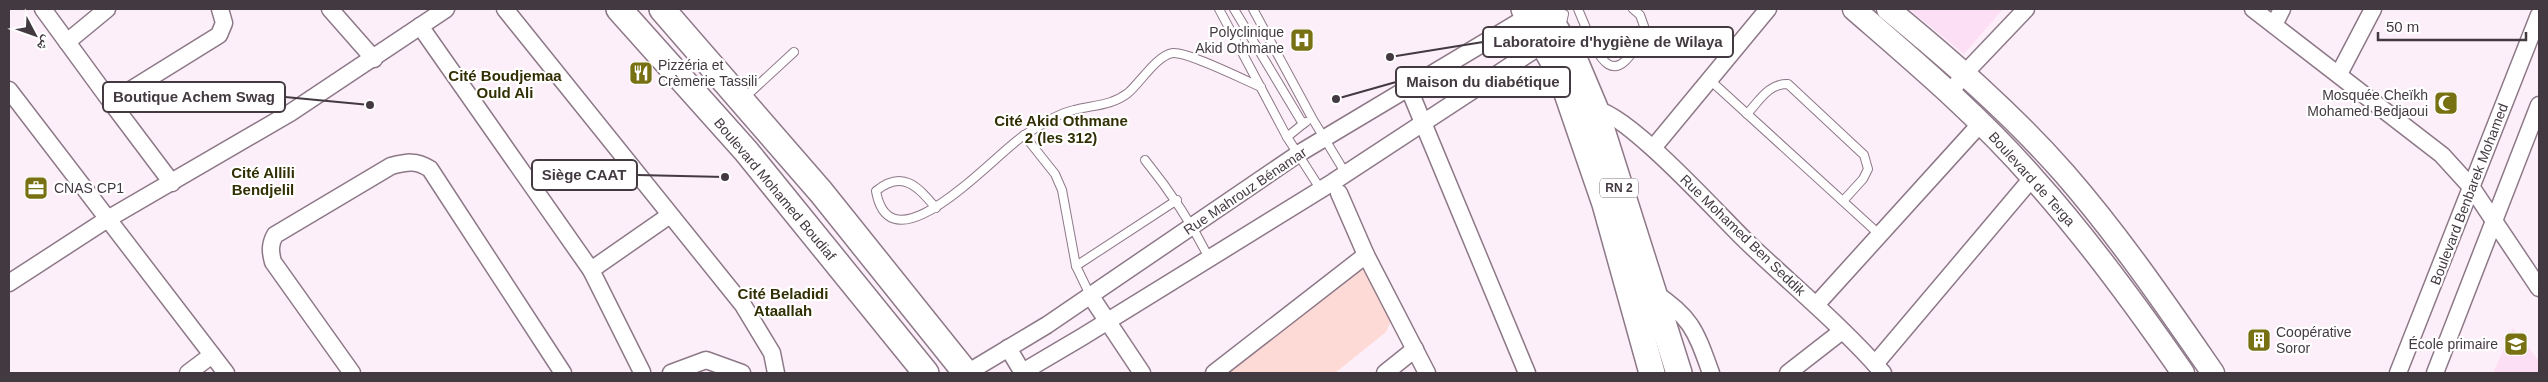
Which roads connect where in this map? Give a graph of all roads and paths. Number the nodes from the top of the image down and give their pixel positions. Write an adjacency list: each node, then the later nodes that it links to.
1 (43, 9): 26 (street)
2 (107, 9): 26 (street)
3 (220, 9): 37 (street)
4 (330, 9): 28 (street)
5 (446, 9): 25 (street)
6 (505, 9): 60 (street)
7 (619, 9): 88 (main road, Boulevard Mohamed Boudiaf)
8 (662, 9): 35 (main road)
9 (1219, 9): 32 (lane)
10 (1234, 9): 44 (lane)
11 (1253, 9): 41 (lane)
12 (1577, 9): 13 (lane); 23 (lane)
13 (1633, 9)
14 (1768, 9): 31 (street)
15 (1854, 9): 34 (main road, Boulevard de Terga)
16 (1888, 9): 29 (main road, Boulevard de Terga)
17 (2026, 9): 29 (street)
18 (2253, 9): 24 (street)
19 (2282, 9): 24 (street)
20 (2373, 9): 30 (street)
21 (2527, 9): 22 (street)
22 (2539, 15): 54 (street, Boulevard Benbarek Mohamed)
23 (1544, 18): 33 (street, Rue Mahrouz Bénamar); 39 (main road, RN 2); 42 (street)
24 (2274, 25): 30 (street)
25 (420, 26): 28 (street); 68 (street)
26 (67, 42): 37 (street)
27 (794, 52): 35 (lane)
28 (374, 59): 53 (street)
29 (1965, 73): 34 (street); 101 (main road, Boulevard de Terga)
30 (2339, 74): 54 (street)
31 (1711, 80): 40 (lane); 48 (street)
32 (1261, 87): 45 (lane); 46 (lane)
33 (1409, 89): 42 (street); 47 (street, Rue Mahrouz Bénamar)
34 (1950, 93): 43 (main road, Boulevard de Terga)
35 (742, 100): 89 (main road)
36 (12, 101): 61 (street)
37 (111, 102): 53 (street)
38 (2539, 105): 62 (street)
39 (1584, 112): 48 (street, Rue Mohamed Ben Seddik); 71 (main road, RN 2); 96 (main road, RN 2)
40 (1748, 114): 58 (lane); 58 (lane)
41 (1312, 118): 44 (lane); 47 (lane)
42 (1424, 122): 51 (street); 95 (street)
43 (1981, 123): 52 (main road, Boulevard de Terga); 64 (street)
44 (1303, 124): 46 (lane)
45 (1024, 135): 59 (lane); 67 (lane)
46 (1287, 136): 49 (lane)
47 (1324, 138): 49 (street, Rue Mahrouz Bénamar); 51 (lane)
48 (1654, 148): 73 (street, Rue Mohamed Ben Seddik)
49 (1298, 154): 55 (lane); 63 (street, Rue Mahrouz Bénamar)
50 (1145, 160): 57 (lane)
51 (1347, 172): 55 (street); 56 (lane)
52 (2033, 177): 79 (street); 100 (main road, Boulevard de Terga)
53 (172, 183): 61 (street)
54 (2472, 188): 62 (street); 102 (street, Boulevard Benbarek Mohamed)
55 (1319, 190): 56 (lane); 66 (street)
56 (1339, 193): 65 (street)
57 (1176, 200): 63 (lane); 67 (lane)
58 (1843, 201): 64 (lane)
59 (936, 208): 59 (lane)
60 (670, 215): 68 (street); 87 (street)
61 (106, 220): 69 (street); 78 (street)
62 (2493, 220): 70 (street); 103 (street)
63 (1193, 226): 66 (lane); 72 (street, Rue Mahrouz Bénamar)
64 (1880, 235): 73 (street)
65 (1366, 255): 77 (street); 92 (street)
66 (1209, 258): 74 (street)
67 (1076, 266): 72 (lane)
68 (591, 270): 84 (street)
69 (9, 283)
70 (2539, 288)
71 (1653, 292): 97 (main road, RN 2); 98 (street)
72 (1090, 295): 74 (street); 76 (street, Rue Mahrouz Bénamar)
73 (1816, 304): 75 (street, Rue Mohamed Ben Seddik)
74 (1108, 321): 90 (street); 91 (street)
75 (1842, 330): 79 (street, Rue Mohamed Ben Seddik); 99 (street)
76 (1008, 348): 89 (street, Rue Mahrouz Bénamar); 90 (street)
77 (1415, 349): 93 (street); 94 (street)
78 (212, 354): 80 (street); 81 (street)
79 (1879, 369)
80 (188, 373)
81 (226, 373)
82 (352, 373): 83 (street)
83 (563, 373)
84 (642, 373)
85 (672, 373): 86 (street)
86 (742, 373)
87 (776, 373)
88 (926, 373)
89 (966, 373)
90 (1022, 373)
91 (1142, 373)
92 (1214, 373)
93 (1385, 373)
94 (1427, 373)
95 (1527, 373)
96 (1652, 373)
97 (1679, 373)
98 (1712, 373)
99 (1788, 373)
100 (2183, 373)
101 (2213, 373)
102 (2398, 373)
103 (2435, 373)

